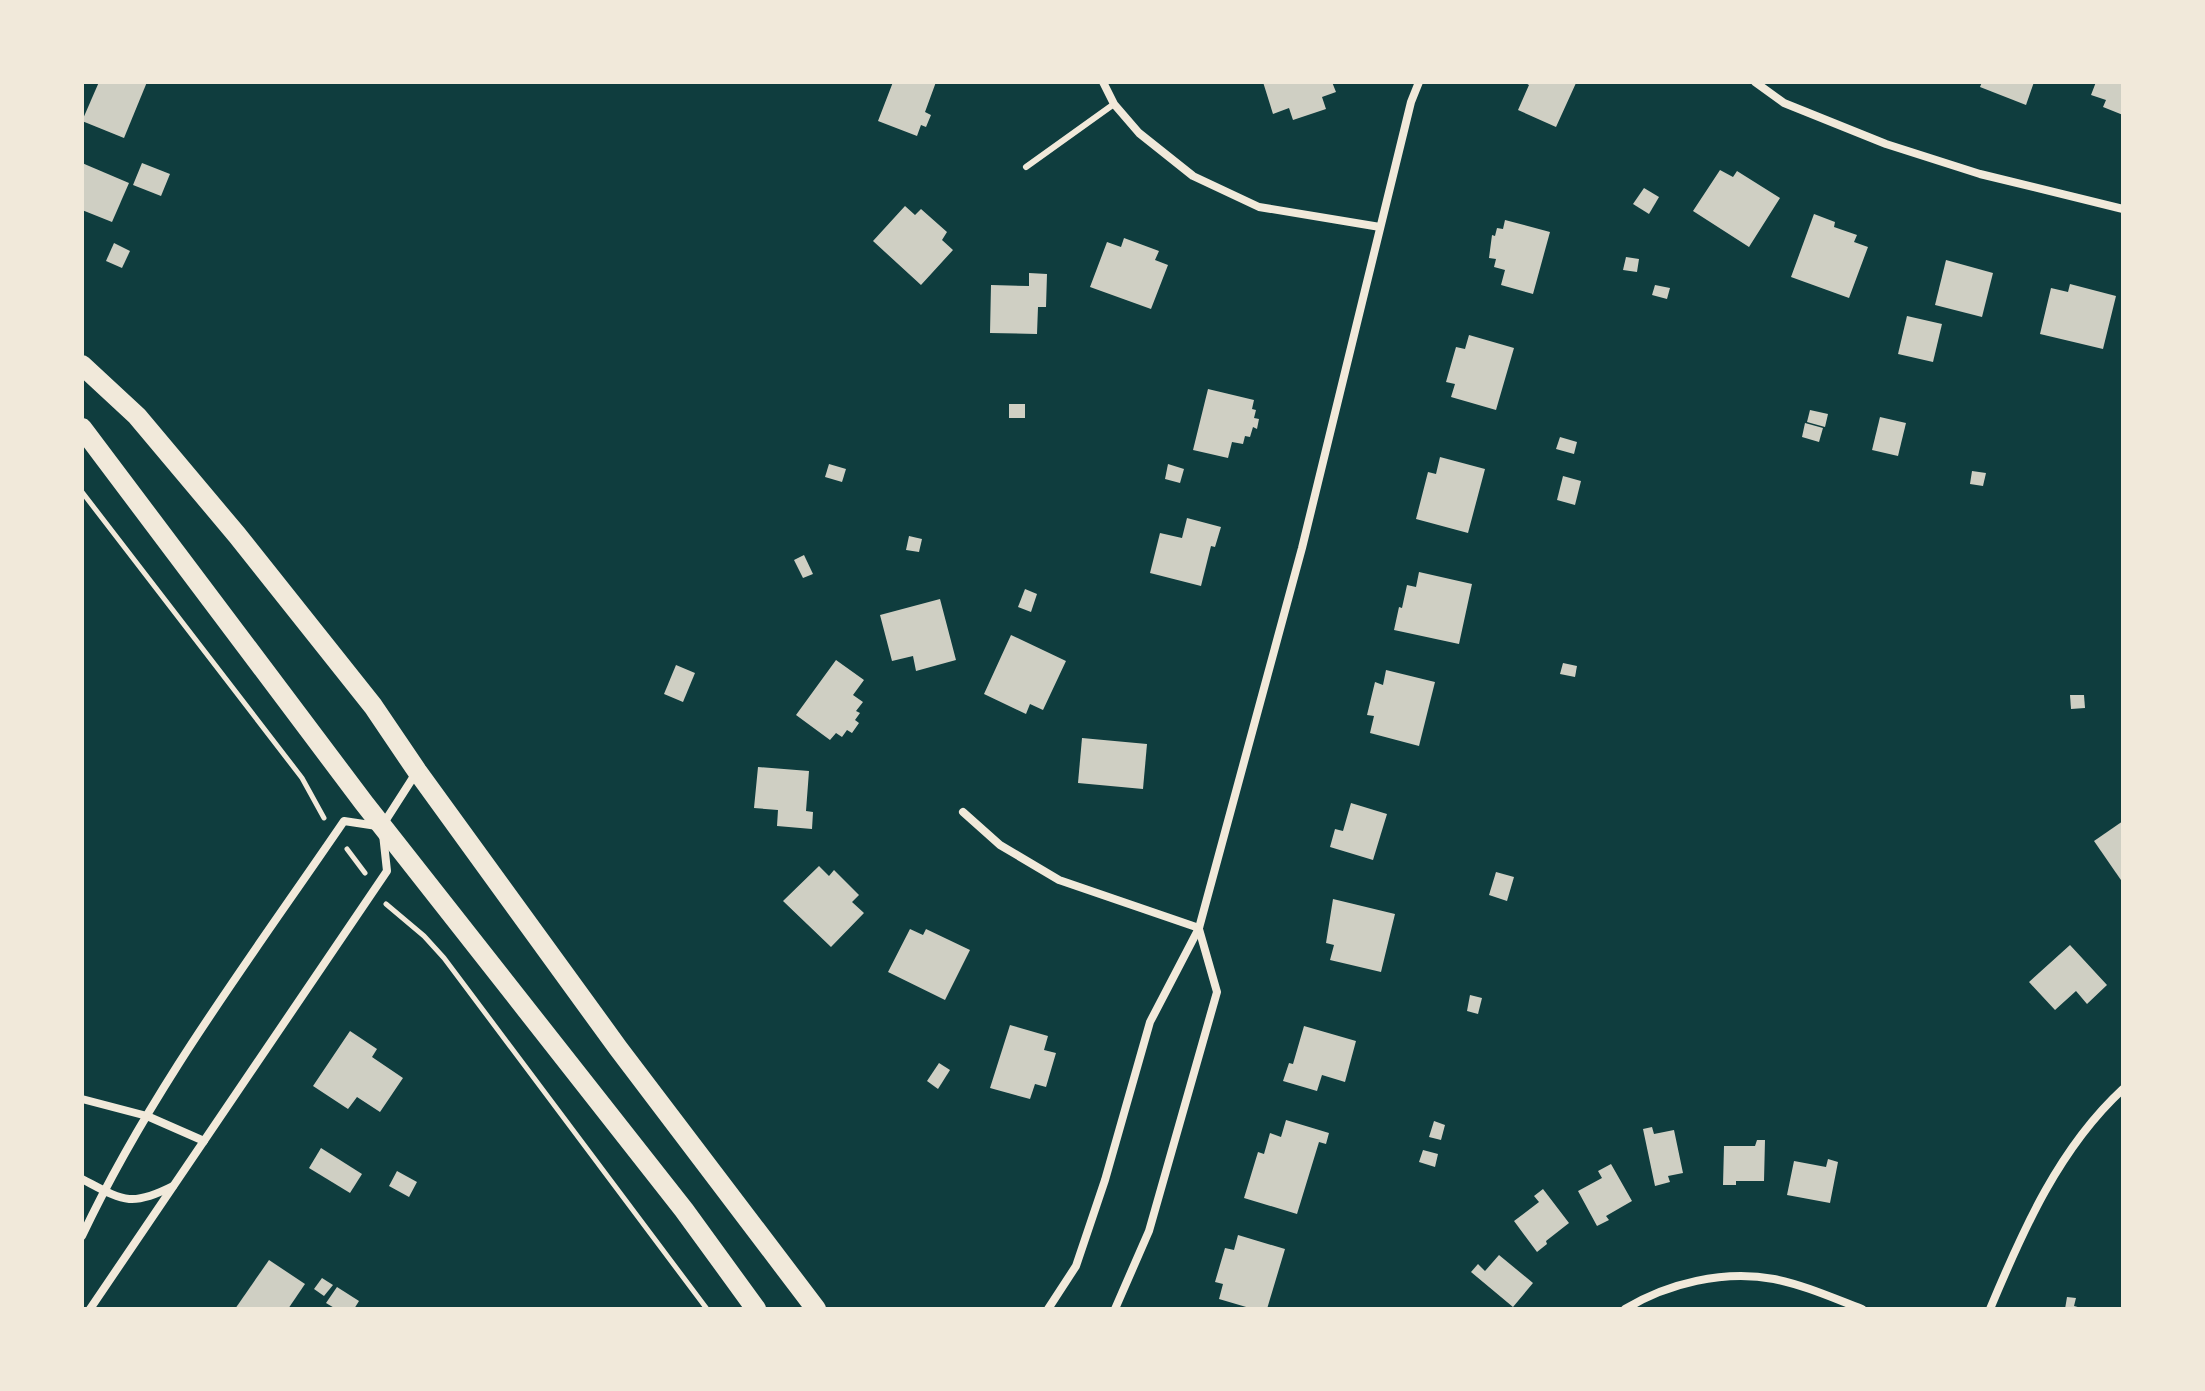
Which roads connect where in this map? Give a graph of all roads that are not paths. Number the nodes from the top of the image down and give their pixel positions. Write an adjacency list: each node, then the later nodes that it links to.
1 (1103, 82): 4 (street)
2 (1419, 82): 7 (street)
3 (1755, 82): 6 (street)
4 (1114, 104): 5 (lane); 7 (street)
5 (1026, 167)
6 (2123, 209)
7 (1380, 227): 13 (street)
8 (82, 365): 10 (main road)
9 (82, 428): 12 (main road)
10 (417, 771): 12 (street); 24 (main road)
11 (963, 812): 13 (street)
12 (382, 827): 16 (street); 17 (street); 23 (main road)
13 (1199, 928): 25 (street); 26 (street)
14 (2123, 1089): 29 (street)
15 (82, 1099): 16 (street)
16 (147, 1116): 17 (street); 20 (street)
17 (204, 1141): 19 (street)
18 (82, 1179): 20 (street)
19 (174, 1186): 20 (street); 22 (street)
20 (104, 1190): 21 (street)
21 (82, 1236)
22 (90, 1309)
23 (756, 1309)
24 (816, 1309)
25 (1048, 1309)
26 (1115, 1309)
27 (1625, 1309): 28 (street)
28 (1862, 1309)
29 (1990, 1309)

